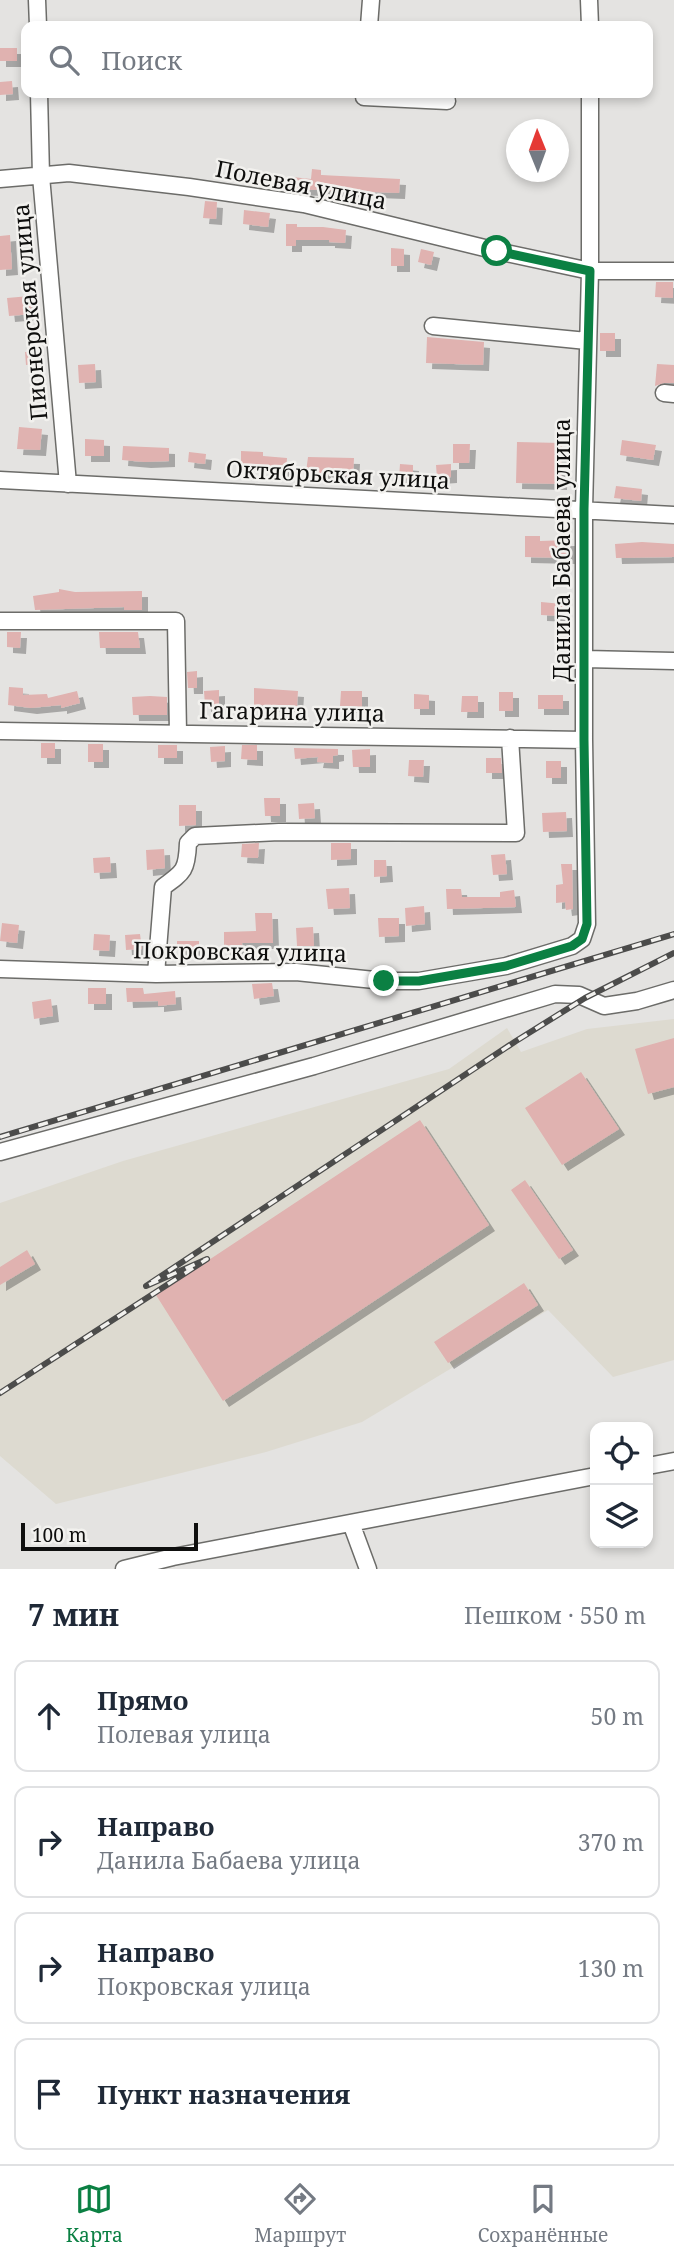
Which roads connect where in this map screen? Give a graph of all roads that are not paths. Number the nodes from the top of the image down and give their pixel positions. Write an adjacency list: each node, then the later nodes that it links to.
1 (37, 0): 4 (street)
2 (371, 0): 5 (street)
3 (589, 0): 6 (street)
4 (37, 21)
5 (369, 21)
6 (590, 21)
7 (39, 98): 11 (street, Пионерская улица)
8 (385, 98): 10 (street)
9 (590, 98): 13 (street, Данила Бабаева улица)
10 (447, 101)
11 (41, 176): 12 (street, Полевая улица); 13 (street, Полевая улица); 18 (street, Пионерская улица)
12 (0, 179)
13 (590, 271): 14 (street, Полевая улица); 16 (street, Данила Бабаева улица)
14 (674, 271)
15 (433, 326): 16 (street)
16 (587, 341): 19 (street, Данила Бабаева улица)
17 (0, 480): 18 (street, Октябрьская улица)
18 (68, 484): 19 (street, Октябрьская улица)
19 (584, 509): 20 (street, Октябрьская улица); 22 (street, Данила Бабаева улица)
20 (674, 515)
21 (0, 621): 25 (street)
22 (585, 659): 23 (street); 27 (street, Данила Бабаева улица)
23 (674, 661)
24 (0, 731): 25 (street, Гагарина улица)
25 (178, 733): 26 (street, Гагарина улица)
26 (510, 738): 27 (street, Гагарина улица); 30 (street)
27 (584, 740): 28 (street, Данила Бабаева улица)
28 (587, 924): 30 (street, Покровская улица)
29 (0, 969): 30 (street, Покровская улица)
30 (156, 974)
31 (674, 990): 32 (street)
32 (0, 1152)
33 (674, 1461): 34 (street)
34 (653, 1465)
35 (590, 1477): 36 (street)
36 (351, 1523): 37 (street); 38 (street)
37 (124, 1569)
38 (368, 1569)

